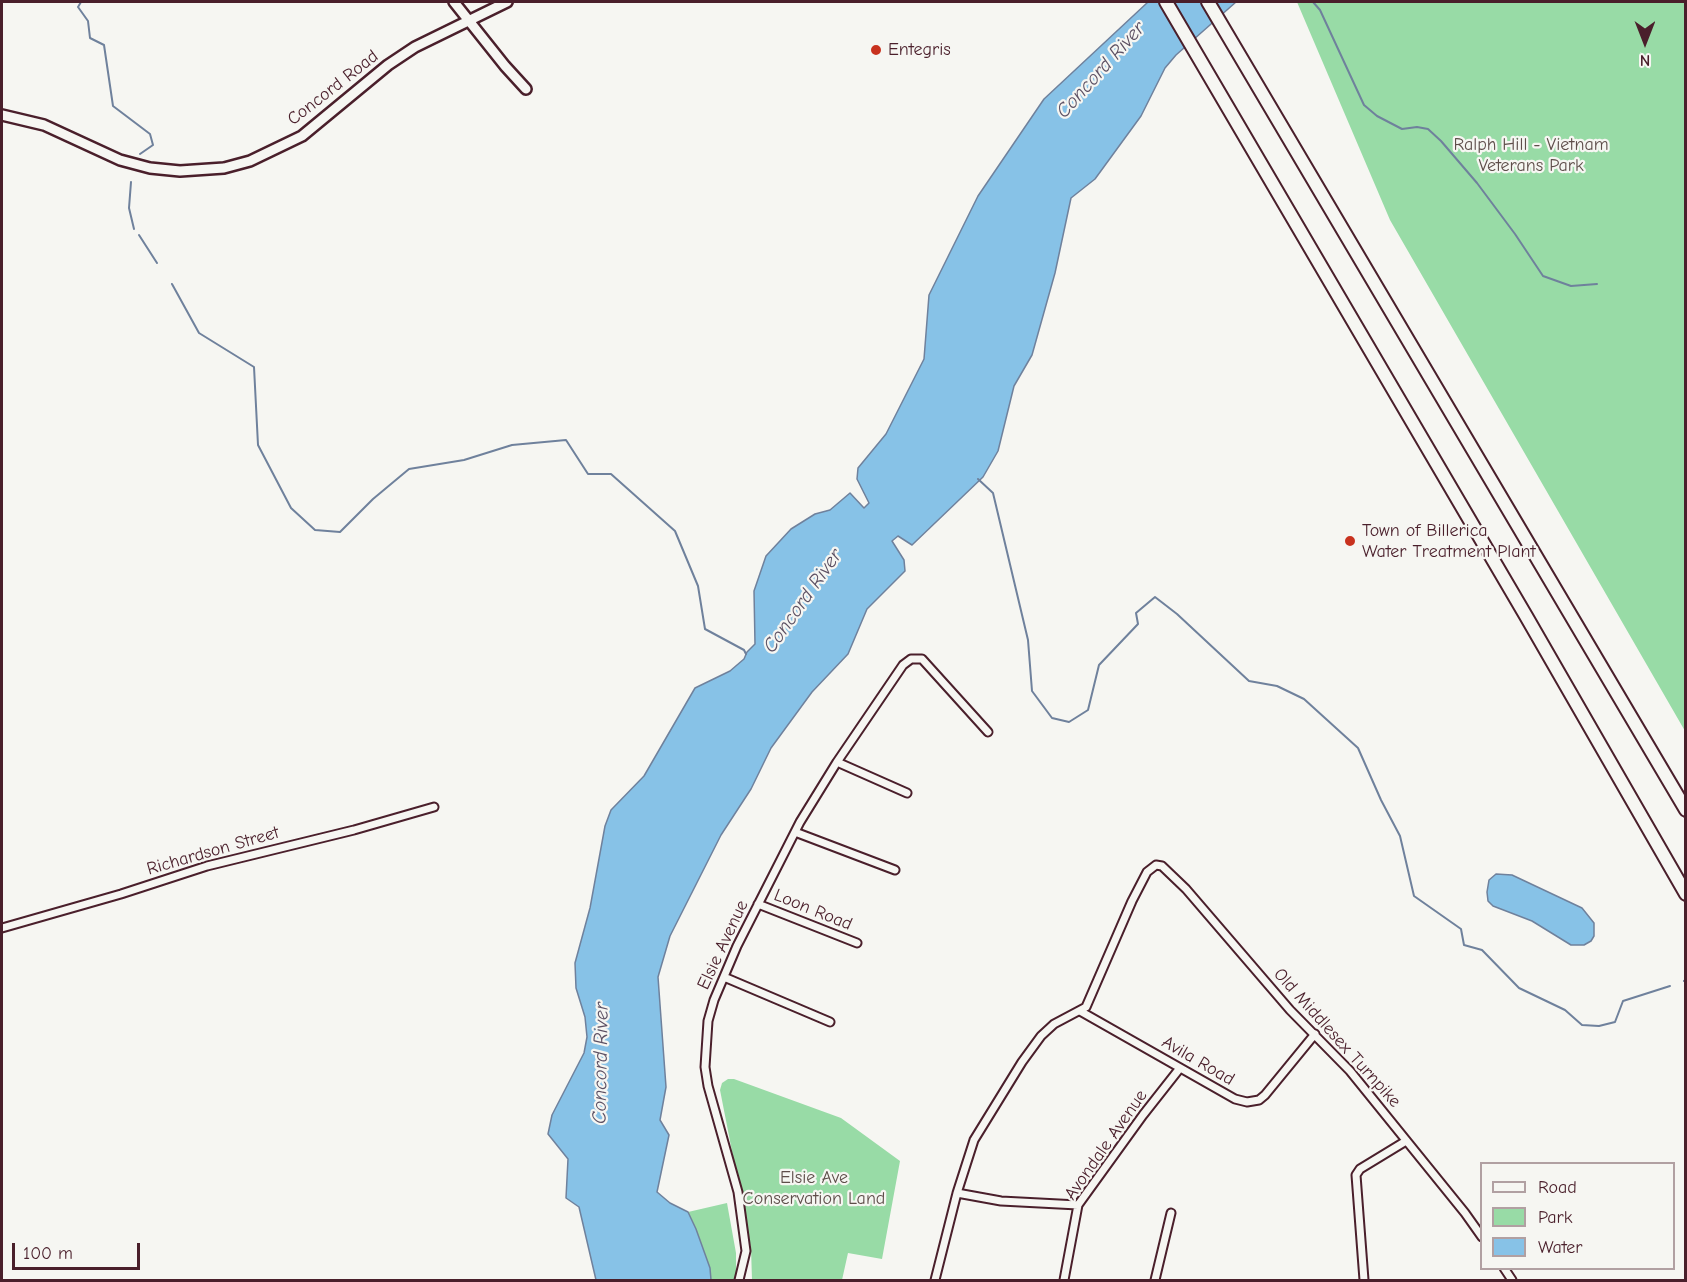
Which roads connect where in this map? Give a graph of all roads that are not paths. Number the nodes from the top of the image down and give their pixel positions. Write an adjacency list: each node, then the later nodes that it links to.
1 (454, 2): 5 (main road)
2 (507, 2): 5 (main road, Concord Road)
3 (1166, 2): 15 (highway)
4 (1208, 2): 12 (highway)
5 (469, 19): 6 (main road); 7 (main road, Concord Road)
6 (526, 89)
7 (2, 115)
8 (988, 732): 9 (street, Elsie Avenue)
9 (837, 762): 10 (street); 13 (street, Elsie Avenue)
10 (908, 793)
11 (434, 807): 17 (street, Richardson Street)
12 (1686, 810)
13 (795, 832): 14 (street); 16 (street, Elsie Avenue)
14 (895, 870)
15 (1686, 894)
16 (758, 904): 18 (street, Loon Road); 19 (street, Elsie Avenue)
17 (2, 928)
18 (857, 943)
19 (724, 977): 21 (street); 29 (street, Elsie Avenue)
20 (1080, 1011): 22 (street, Old Middlesex Turnpike); 23 (street, Avila Road); 25 (street)
21 (830, 1022)
22 (1315, 1034): 23 (street, Avila Road); 24 (street, Old Middlesex Turnpike)
23 (1180, 1068): 26 (street, Avondale Avenue)
24 (1406, 1141): 28 (street, Old Middlesex Turnpike); 33 (street)
25 (957, 1193): 26 (street); 30 (street)
26 (1078, 1205): 31 (street, Avondale Avenue)
27 (1171, 1213): 32 (street)
28 (1480, 1234)
29 (739, 1281)
30 (935, 1281)
31 (1064, 1281)
32 (1155, 1281)
33 (1365, 1281)

